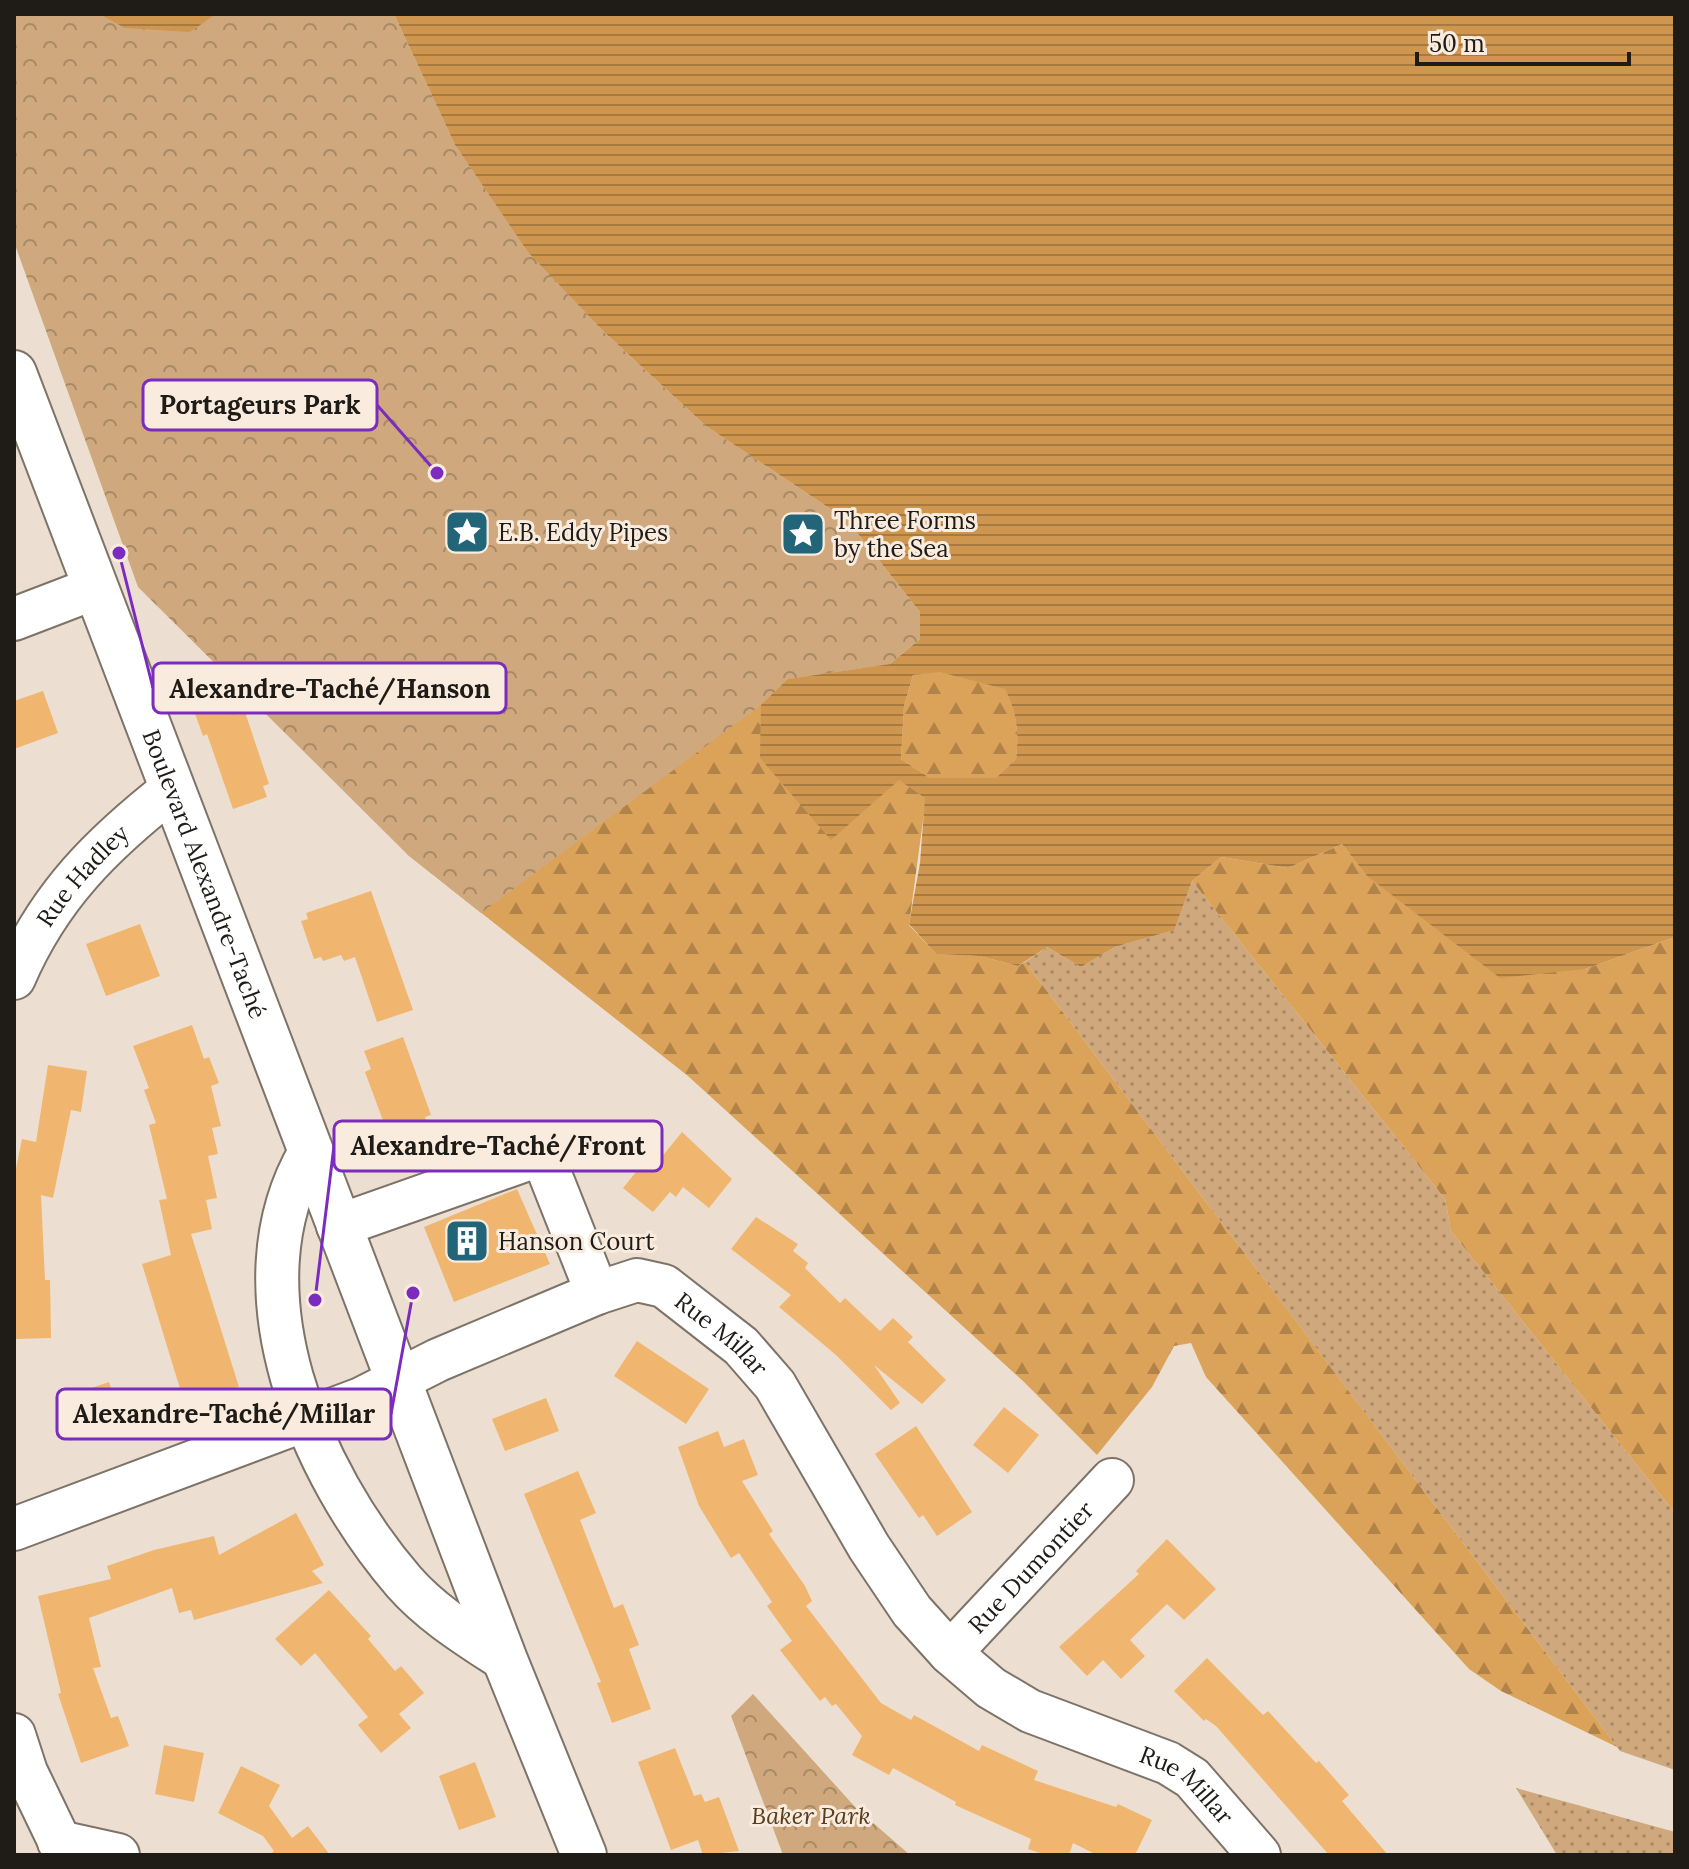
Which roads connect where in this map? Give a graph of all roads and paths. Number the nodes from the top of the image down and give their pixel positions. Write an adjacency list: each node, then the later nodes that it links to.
1 (14, 373): 2 (main road, Boulevard Alexandre-Taché)
2 (95, 588): 3 (street); 4 (main road, Boulevard Alexandre-Taché)
3 (14, 619)
4 (172, 789): 5 (street, Rue Hadley); 6 (main road, Boulevard Alexandre-Taché)
5 (14, 978)
6 (310, 1152): 7 (main road, Boulevard Alexandre-Taché); 10 (street)
7 (338, 1226): 8 (street); 9 (main road, Boulevard Alexandre-Taché)
8 (597, 1293): 9 (street, Rue Millar); 13 (street, Rue Millar)
9 (398, 1380): 10 (street, Rue Millar); 14 (main road, Boulevard Alexandre-Taché)
10 (306, 1421): 12 (street, Rue Millar); 14 (street)
11 (1112, 1480): 13 (street, Rue Dumontier)
12 (14, 1529)
13 (950, 1653): 19 (street, Rue Millar)
14 (505, 1660): 18 (main road, Boulevard Alexandre-Taché)
15 (14, 1735): 16 (street)
16 (62, 1849): 17 (street)
17 (118, 1855)
18 (584, 1855)
19 (1259, 1855)

